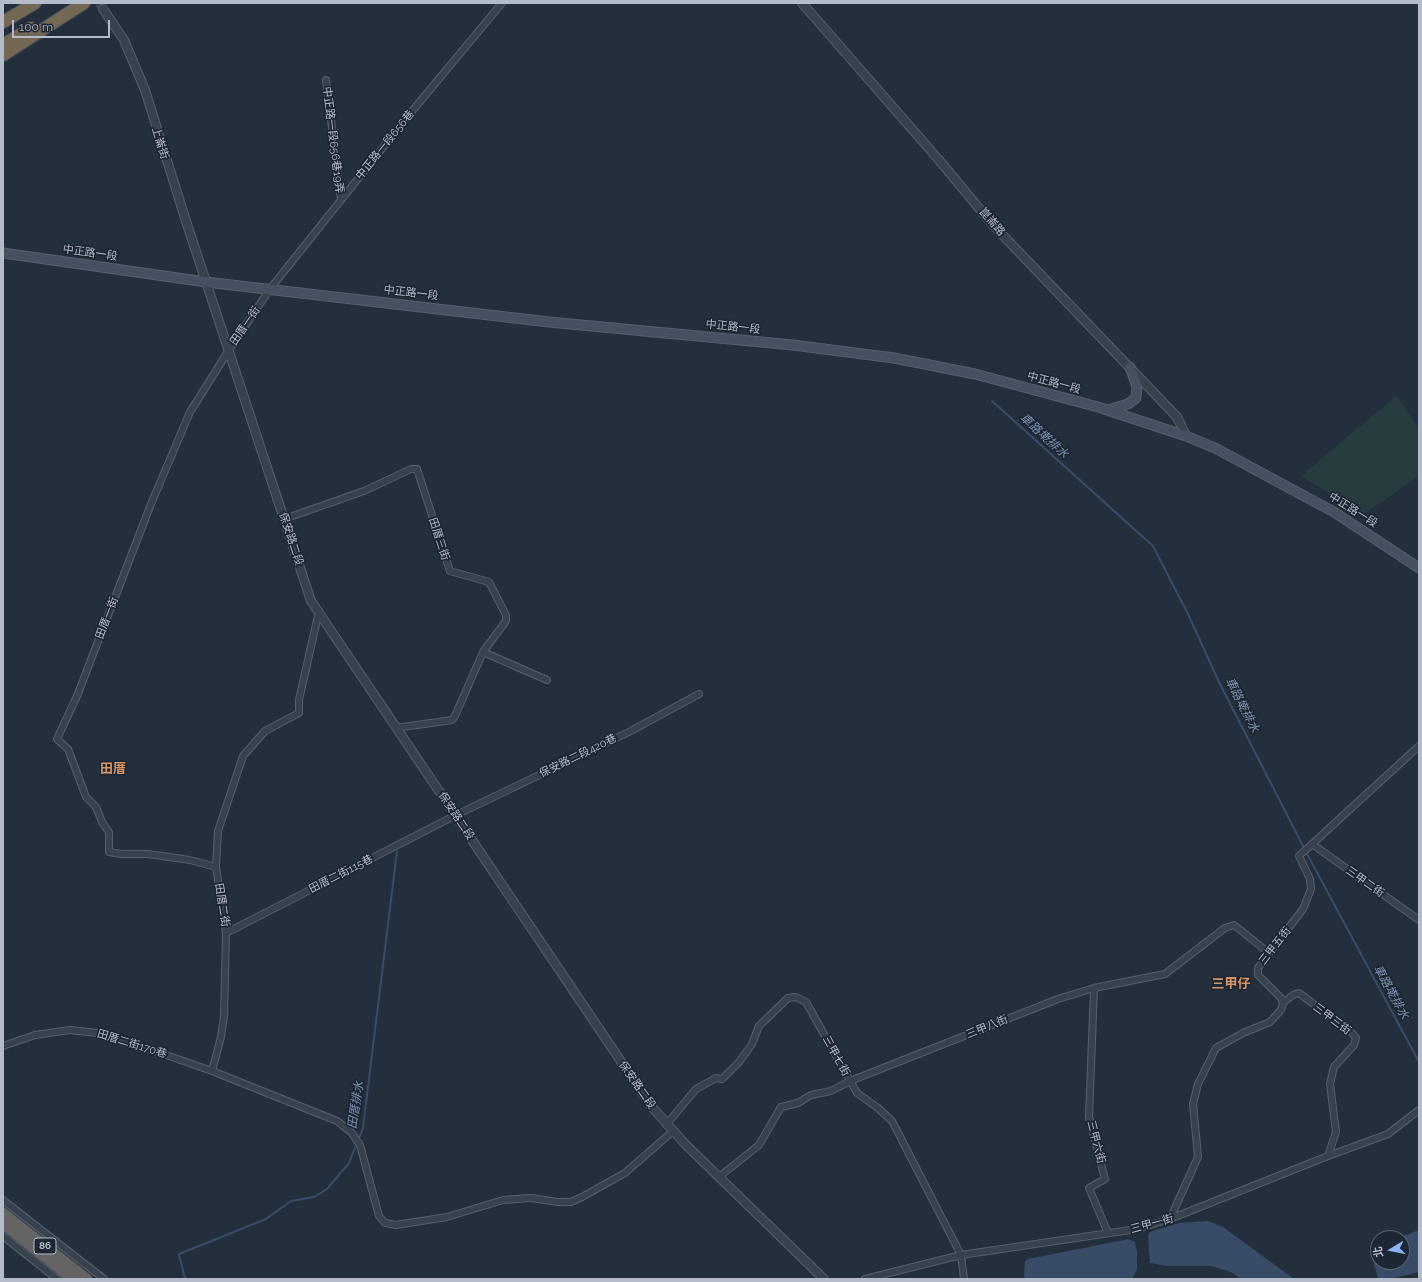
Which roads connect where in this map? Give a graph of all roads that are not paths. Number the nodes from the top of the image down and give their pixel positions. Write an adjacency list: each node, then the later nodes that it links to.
1 (35, 3): 7 (highway)
2 (70, 3): 8 (highway)
3 (84, 3): 9 (highway)
4 (502, 3): 11 (street, 中正路一段656巷)
5 (802, 3): 16 (street, 崑崙路)
6 (103, 9): 13 (street, 上崙街)
7 (3, 22)
8 (3, 45)
9 (3, 55)
10 (326, 80): 11 (street, 中正路一段656巷19弄)
11 (341, 199): 14 (street, 中正路一段656巷)
12 (3, 253): 13 (main road, 中正路一段)
13 (206, 282): 14 (main road, 中正路一段); 15 (street, 保安路二段)
14 (270, 289): 15 (street, 田厝一街); 17 (main road, 中正路一段)
15 (229, 350): 19 (street, 保安路二段); 29 (street, 田厝一街)
16 (1130, 367): 17 (main road); 18 (street, 崑崙路)
17 (1108, 410): 18 (main road, 中正路一段)
18 (1186, 436): 20 (main road, 中正路一段)
19 (284, 519): 21 (street, 保安路二段); 22 (street, 田厝三街)
20 (1419, 568)
21 (319, 611): 25 (street, 保安路二段); 29 (street, 田厝二街)
22 (483, 652): 23 (street); 25 (street, 田厝三街)
23 (547, 680)
24 (699, 694): 27 (street, 保安路二段420巷)
25 (396, 728): 27 (street, 保安路二段)
26 (1419, 746): 28 (street, 三甲五街)
27 (456, 815): 31 (street, 田厝二街115巷); 39 (street, 保安路二段)
28 (1312, 844): 30 (street, 三甲二街); 32 (street, 三甲五街)
29 (216, 867): 31 (street, 田厝二街)
30 (1419, 920)
31 (226, 933): 36 (street, 田厝二街)
32 (1269, 953): 33 (street, 三甲八街); 34 (street, 三甲五街)
33 (1094, 988): 37 (street, 三甲八街); 47 (street, 三甲六街)
34 (1283, 1003): 41 (street, 三甲三街); 45 (street)
35 (3, 1046): 36 (street, 田厝二街170巷)
36 (212, 1071): 40 (street)
37 (850, 1081): 39 (street, 三甲七街); 42 (street, 三甲八街); 49 (street, 三甲七街)
38 (1419, 1110): 41 (street, 三甲一街)
39 (666, 1125): 40 (street, 保安路二段)
40 (673, 1131): 42 (street, 保安路二段)
41 (1328, 1156): 45 (street, 三甲一街)
42 (719, 1178): 54 (street, 保安路二段)
43 (3, 1200): 53 (street)
44 (3, 1213): 52 (highway, 86)
45 (1170, 1220): 47 (street, 三甲一街)
46 (3, 1224): 51 (highway, 86)
47 (1108, 1234): 49 (street, 三甲一街)
48 (3, 1236): 50 (street)
49 (961, 1255): 55 (street, 三甲一街); 56 (street, 三甲七街)
50 (57, 1279)
51 (72, 1279)
52 (87, 1279)
53 (104, 1279)
54 (824, 1279)
55 (865, 1279)
56 (964, 1279)

